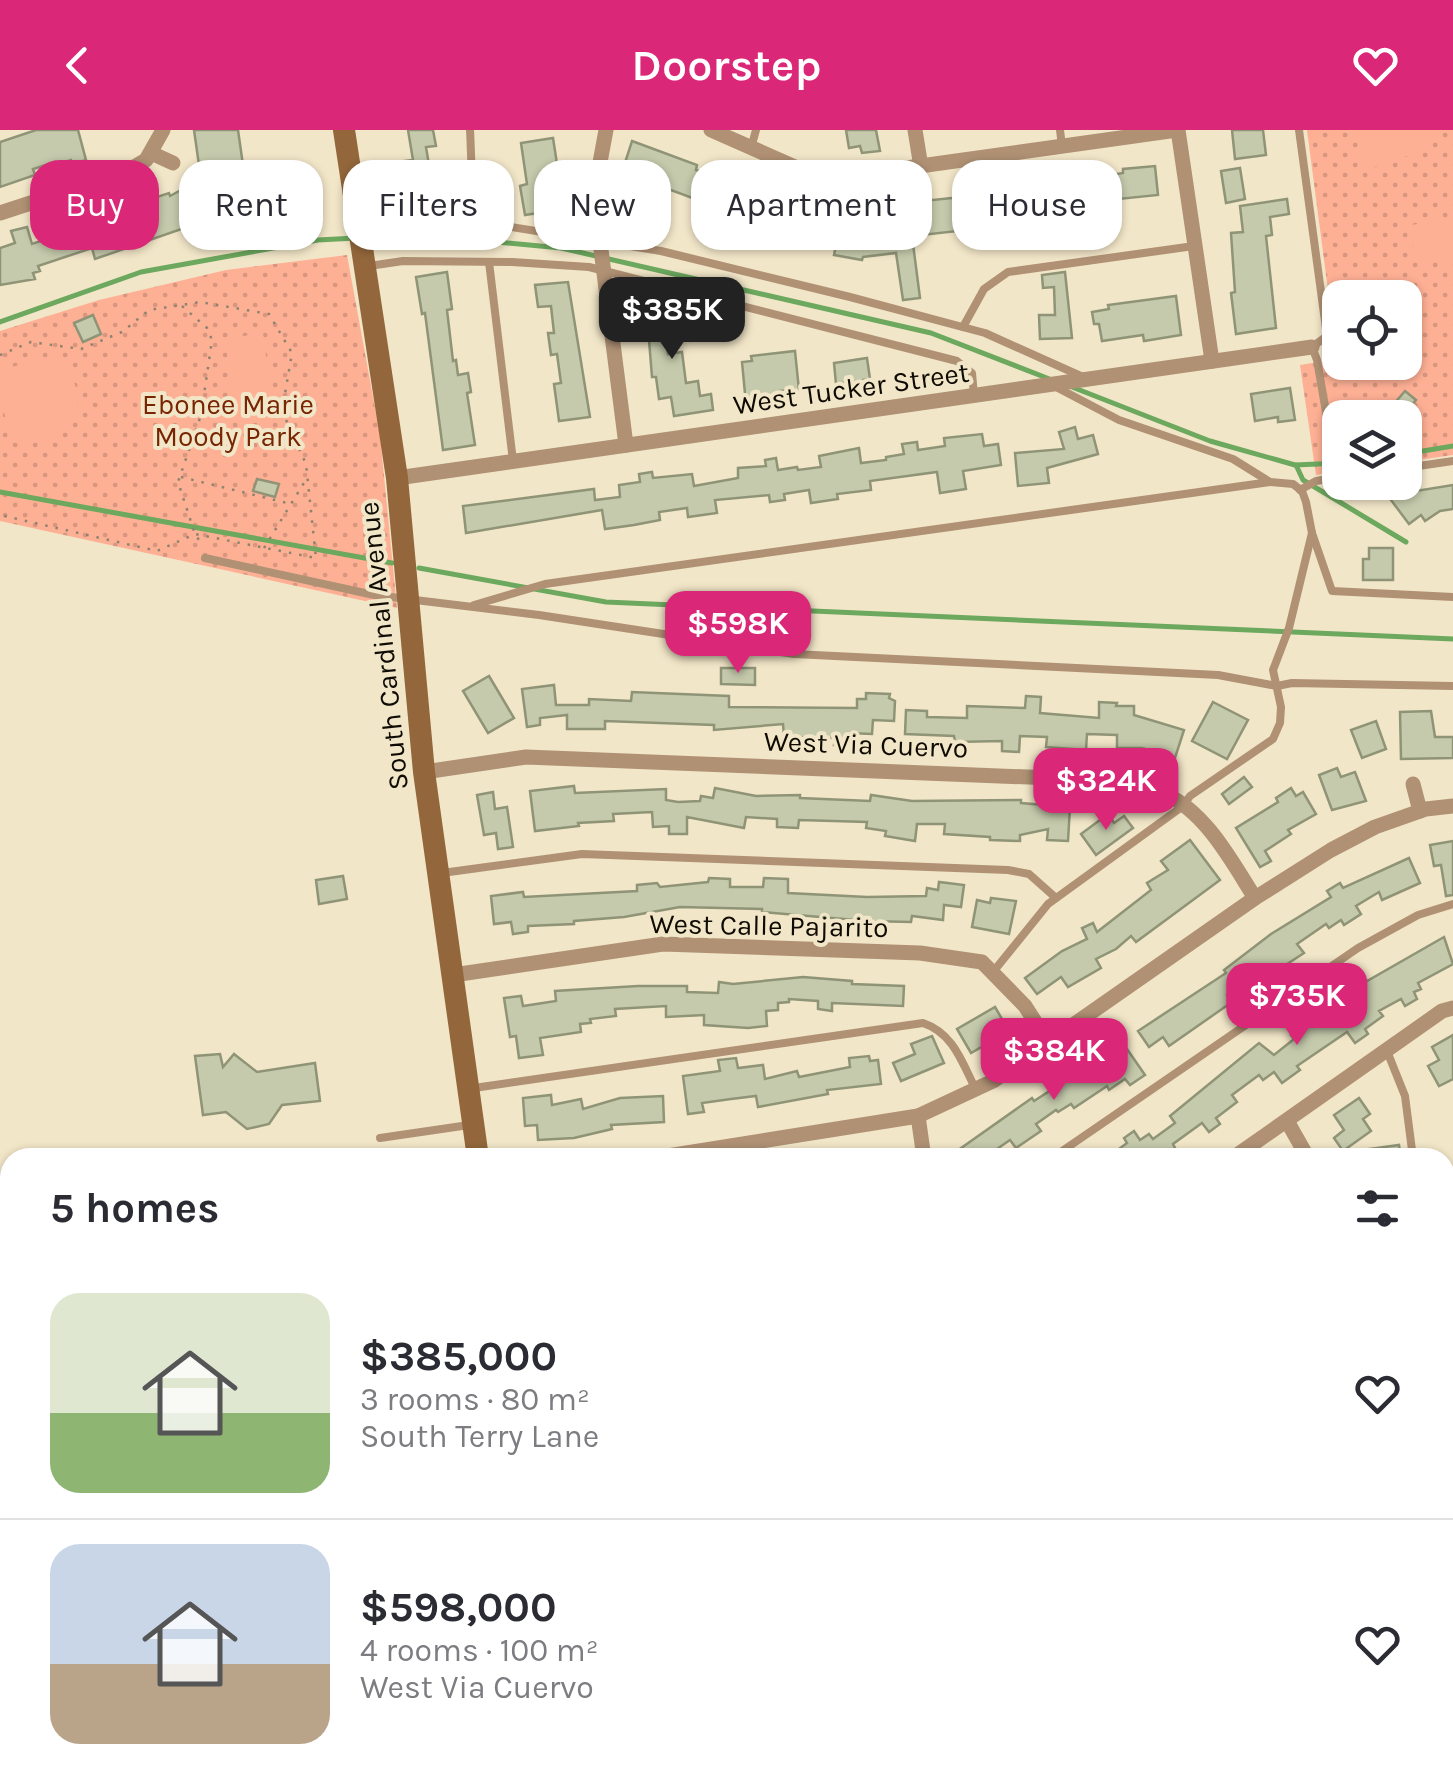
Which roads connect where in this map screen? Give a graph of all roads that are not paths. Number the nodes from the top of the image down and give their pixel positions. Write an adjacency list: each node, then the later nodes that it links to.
1 (163, 130): 12 (street)
2 (344, 130): 13 (main road, South Cardinal Avenue)
3 (470, 130): 20 (lane)
4 (606, 130): 14 (street)
5 (712, 130): 11 (street)
6 (756, 130): 11 (lane)
7 (914, 130): 16 (street)
8 (1178, 130): 10 (street); 21 (street)
9 (1299, 130): 28 (lane)
10 (1061, 138): 18 (street)
11 (751, 148): 15 (street)
12 (150, 153): 17 (street); 19 (street)
13 (348, 160)
14 (600, 160)
15 (779, 160)
16 (920, 160)
17 (173, 163)
18 (932, 164)
19 (0, 213)
20 (534, 231)
21 (1195, 246): 27 (lane); 29 (street)
22 (362, 250): 25 (lane); 38 (main road, South Cardinal Avenue)
23 (601, 250): 26 (street)
24 (654, 250): 27 (lane)
25 (490, 262): 26 (lane); 36 (lane)
26 (604, 271): 32 (lane); 34 (street)
27 (963, 327): 30 (lane)
28 (1312, 347): 29 (street, West Tucker Street); 33 (lane)
29 (1212, 361): 30 (street, West Tucker Street)
30 (1087, 379): 31 (street, West Tucker Street)
31 (1050, 384): 32 (street, West Tucker Street); 40 (lane)
32 (974, 395): 34 (street, West Tucker Street)
33 (1324, 400)
34 (626, 445): 36 (street, West Tucker Street)
35 (1453, 461): 37 (lane)
36 (513, 462): 38 (street, West Tucker Street)
37 (1422, 466)
38 (397, 478): 45 (main road, South Cardinal Avenue)
39 (1322, 480): 41 (lane)
40 (1270, 482): 41 (lane); 46 (lane)
41 (1300, 490): 42 (lane)
42 (1312, 533): 44 (lane); 47 (lane)
43 (208, 559): 45 (lane)
44 (1453, 596)
45 (407, 597): 46 (lane); 49 (main road, South Cardinal Avenue)
46 (471, 606): 47 (lane)
47 (1276, 686): 48 (lane); 51 (lane)
48 (1453, 686)
49 (424, 772): 51 (street, West Via Cuervo); 54 (main road, South Cardinal Avenue)
50 (1413, 784): 53 (street)
51 (1183, 806): 55 (lane); 56 (street, West Via Cuervo)
52 (1453, 806): 53 (street)
53 (1420, 811): 56 (street)
54 (438, 873): 55 (lane); 59 (main road, South Cardinal Avenue)
55 (1056, 898): 58 (lane)
56 (1255, 898): 61 (street)
57 (1453, 904): 72 (lane)
58 (992, 973): 59 (street, West Calle Pajarito); 61 (street, West Calle Pajarito)
59 (453, 975): 63 (main road, South Cardinal Avenue)
60 (1453, 1008): 62 (street)
61 (1048, 1042): 64 (street)
62 (1386, 1050): 66 (street); 75 (lane)
63 (470, 1088): 64 (lane); 67 (main road, South Cardinal Avenue)
64 (976, 1089): 65 (street)
65 (918, 1116): 70 (street); 71 (street)
66 (1287, 1121): 73 (street); 74 (street)
67 (474, 1124): 68 (lane); 69 (main road, South Cardinal Avenue)
68 (380, 1138)
69 (477, 1148)
70 (718, 1148)
71 (923, 1148)
72 (1067, 1148)
73 (1247, 1148)
74 (1302, 1148)
75 (1412, 1148)

